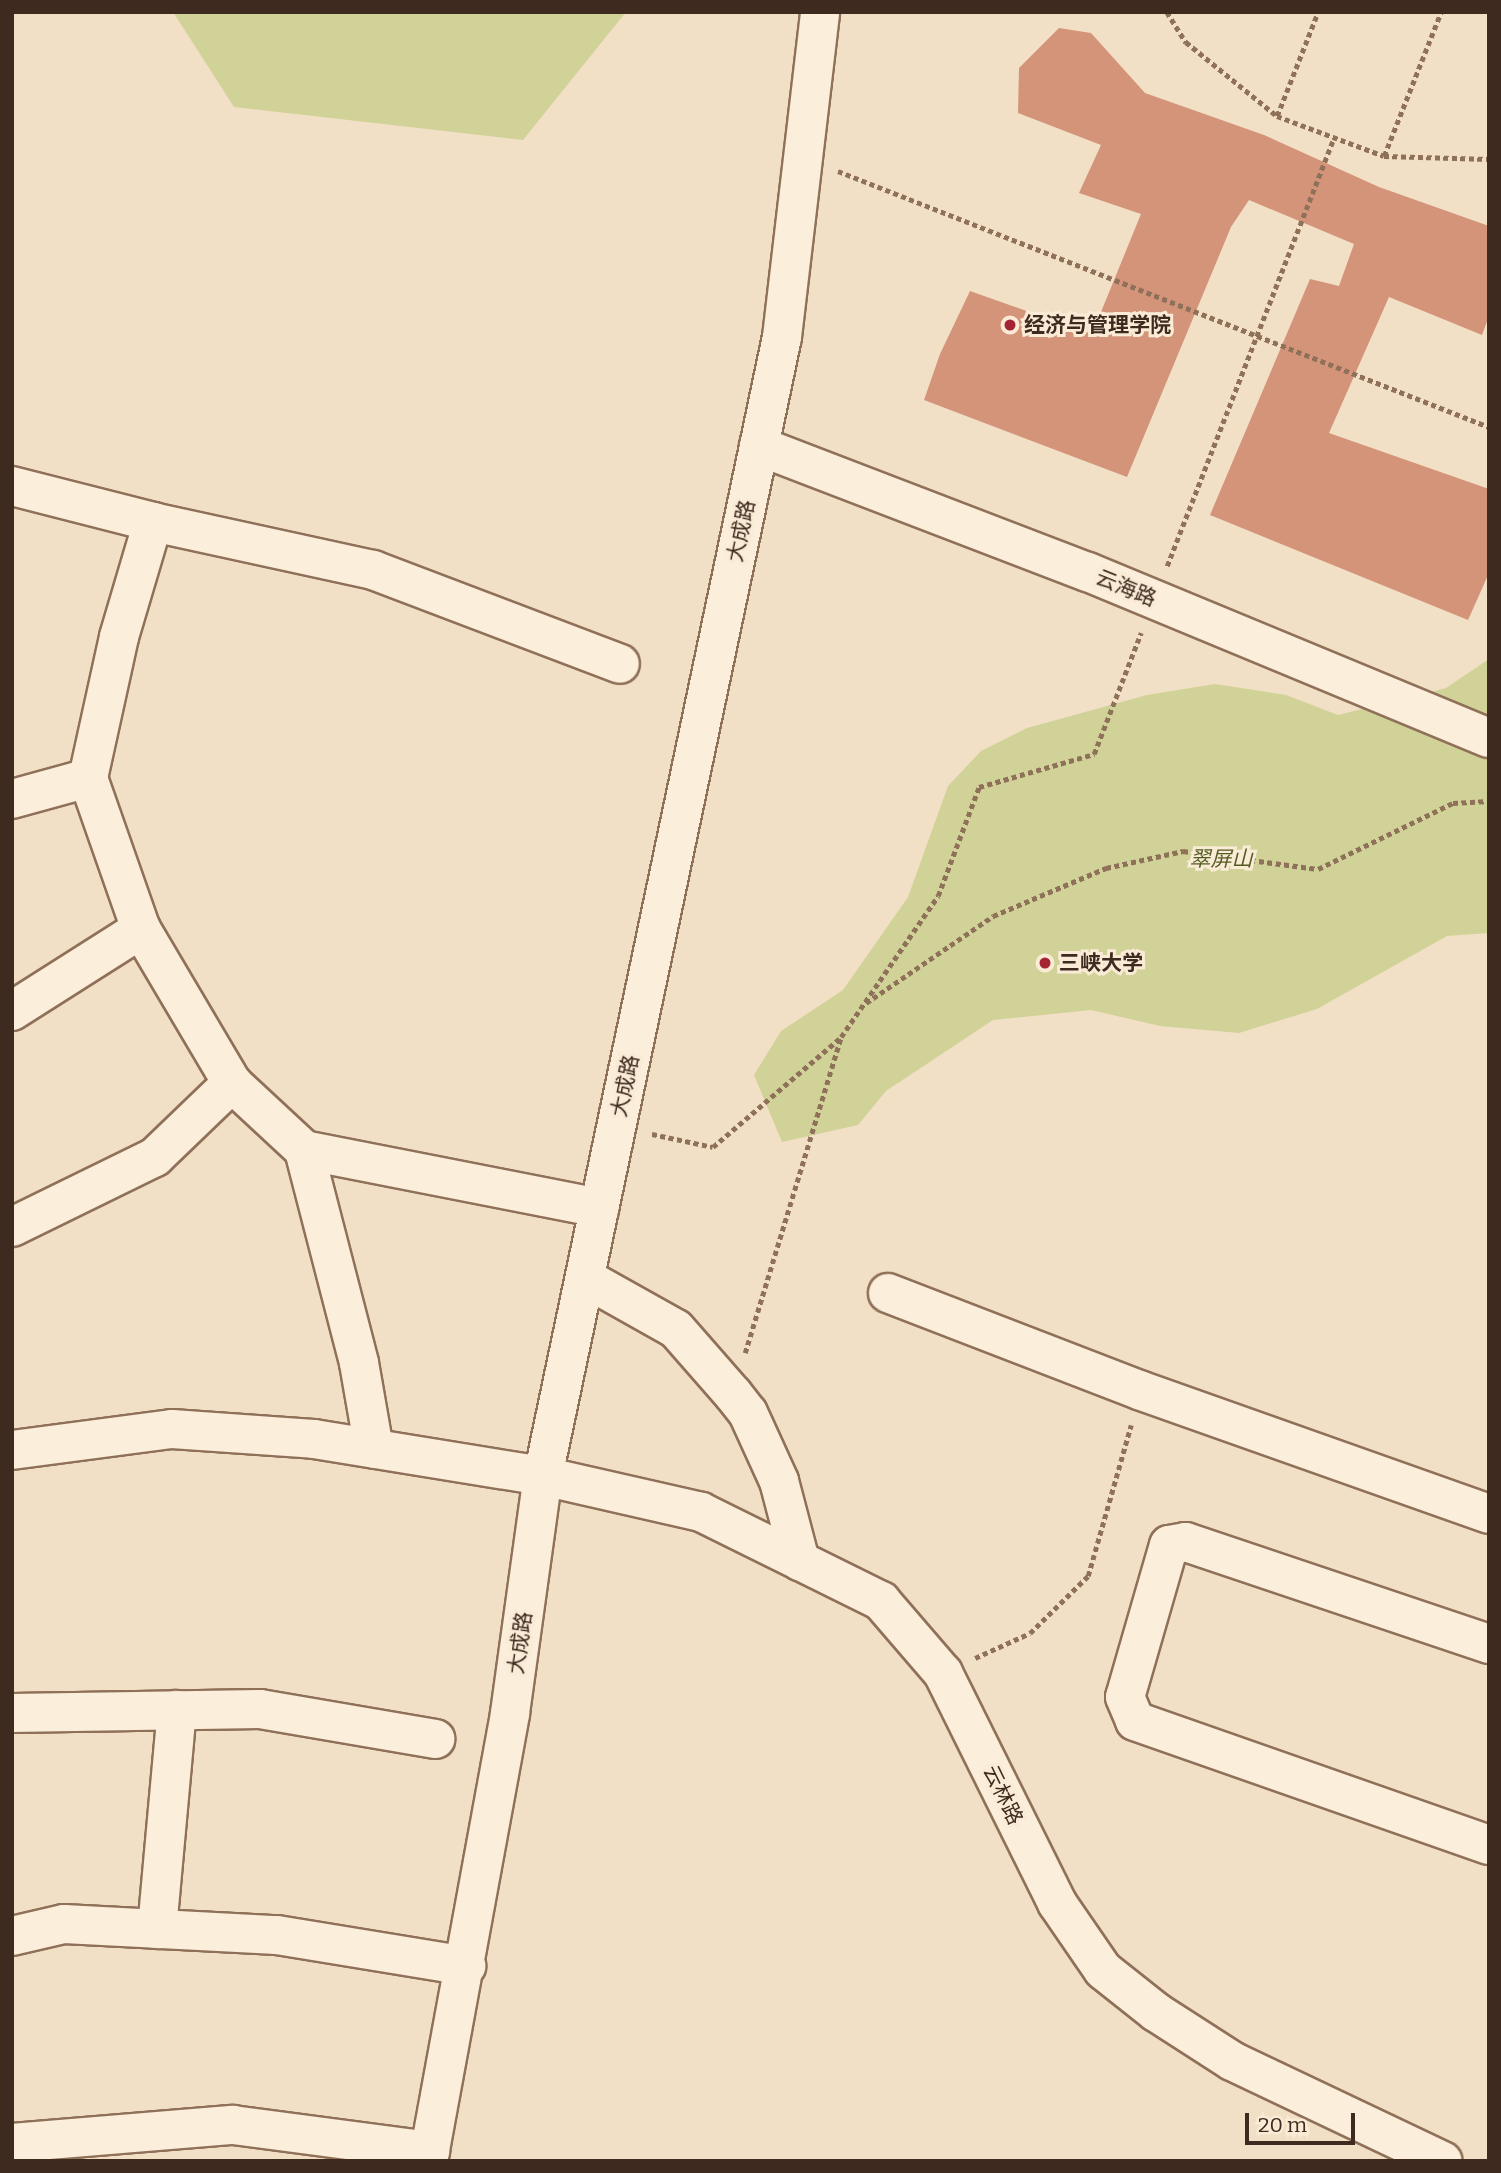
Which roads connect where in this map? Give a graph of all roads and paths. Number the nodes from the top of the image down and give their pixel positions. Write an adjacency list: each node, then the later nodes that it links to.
1 (820, 12): 8 (street, 大成路)
2 (1167, 12): 5 (path)
3 (1318, 12): 5 (path)
4 (1441, 12): 7 (path)
5 (1277, 116): 6 (path)
6 (1334, 138): 7 (path); 10 (path)
7 (1384, 156): 9 (path)
8 (803, 157): 10 (path); 12 (street, 大成路)
9 (1489, 159)
10 (1256, 336): 11 (path); 15 (path)
11 (1489, 428)
12 (759, 446): 15 (street, 云海路); 28 (street, 大成路)
13 (12, 486): 14 (street)
14 (153, 522): 16 (street); 18 (street)
15 (1154, 600): 17 (street, 云海路); 22 (path)
16 (620, 664)
17 (1489, 738)
18 (88, 778): 19 (street); 21 (street)
19 (12, 799)
20 (1489, 801): 22 (path)
21 (141, 929): 23 (street); 25 (street)
22 (863, 1005): 24 (path)
23 (12, 1011)
24 (841, 1037): 26 (path); 33 (path)
25 (232, 1083): 27 (street); 29 (street)
26 (648, 1133)
27 (304, 1150): 28 (street); 34 (street)
28 (599, 1208): 30 (street, 大成路)
29 (12, 1227)
30 (585, 1278): 33 (street); 36 (street, 大成路)
31 (888, 1293): 32 (street)
32 (1139, 1390): 37 (street); 40 (path)
33 (733, 1394): 38 (street)
34 (374, 1449): 35 (street, 云林路); 36 (street, 云林路)
35 (12, 1450)
36 (543, 1476): 38 (street, 云林路); 47 (street, 大成路)
37 (1489, 1514)
38 (800, 1561): 40 (street, 云林路)
39 (1489, 1644): 44 (street)
40 (943, 1673): 50 (street, 云林路)
41 (177, 1710): 42 (street); 43 (street); 45 (street)
42 (12, 1713)
43 (435, 1739)
44 (1489, 1845)
45 (157, 1929): 46 (street); 47 (street)
46 (12, 1936)
47 (466, 1966): 49 (street, 大成路)
48 (12, 2143): 49 (street)
49 (429, 2156)
50 (1443, 2161)

